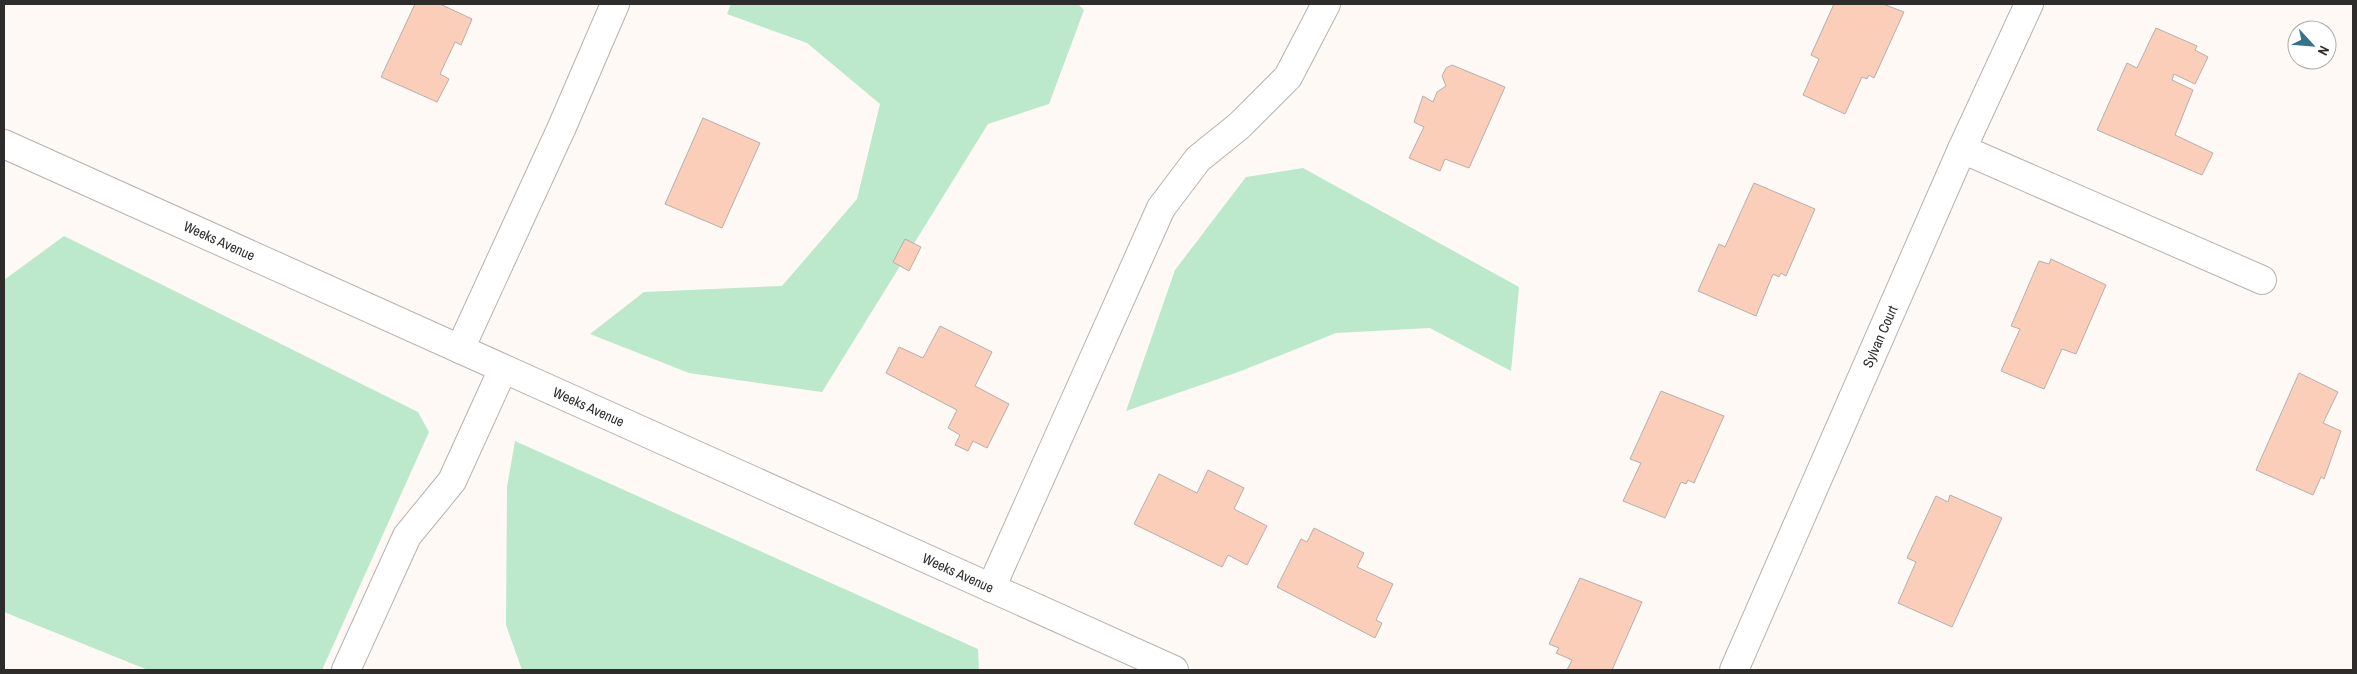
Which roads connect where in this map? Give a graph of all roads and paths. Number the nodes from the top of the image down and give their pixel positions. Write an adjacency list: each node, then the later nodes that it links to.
1 (615, 4): 7 (street)
2 (1326, 4): 9 (street)
3 (2029, 4): 5 (street, Sylvan Court)
4 (4, 144): 7 (street, Weeks Avenue)
5 (1962, 149): 6 (street); 12 (street, Sylvan Court)
6 (2262, 280)
7 (460, 349): 8 (street, Weeks Avenue)
8 (503, 369): 9 (street, Weeks Avenue); 10 (street)
9 (991, 588): 11 (street, Weeks Avenue)
10 (346, 670)
11 (1174, 670)
12 (1734, 670)

